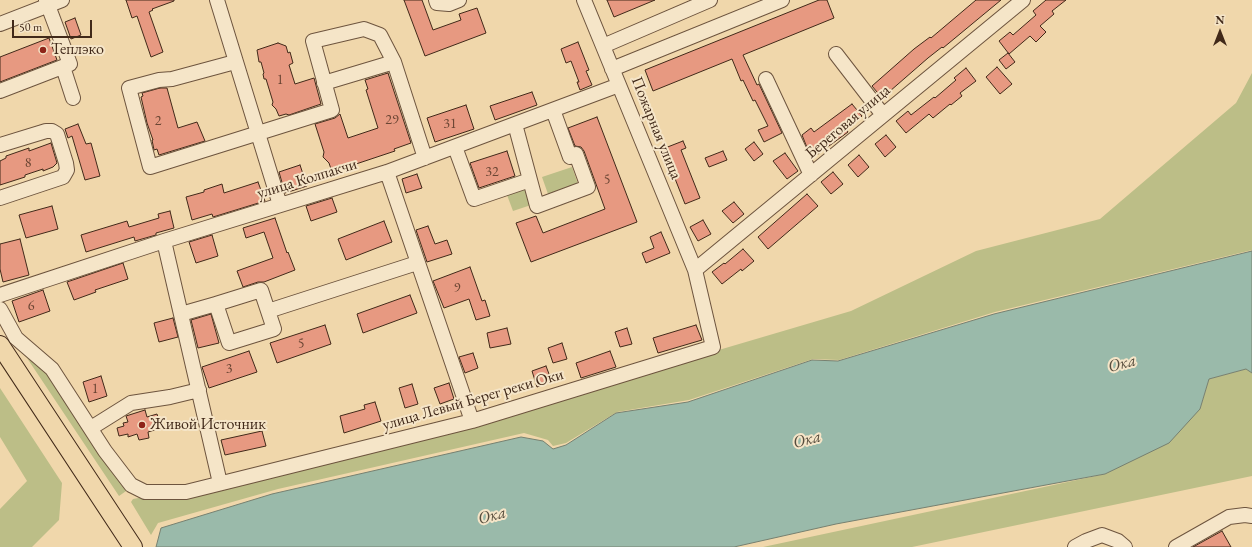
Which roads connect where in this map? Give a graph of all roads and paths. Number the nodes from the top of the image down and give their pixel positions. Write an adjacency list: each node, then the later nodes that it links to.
1 (62, 0): 9 (street)
2 (217, 0): 13 (street)
3 (436, 0): 4 (street)
4 (459, 0)
5 (584, 0): 11 (street, Пожарная улица)
6 (710, 0): 11 (street)
7 (782, 0): 16 (street)
8 (1023, 0): 23 (street, Береговая улица)
9 (47, 3): 10 (street); 15 (street)
10 (0, 24)
11 (603, 46): 16 (street, Пожарная улица)
12 (836, 54): 23 (street)
13 (235, 62): 25 (street); 25 (street)
14 (394, 62): 18 (street); 18 (street); 28 (street)
15 (63, 67): 20 (street); 21 (street)
16 (612, 69): 19 (street, Пожарная улица)
17 (766, 79): 30 (street)
18 (324, 83): 25 (street)
19 (620, 85): 22 (street, улица Колпакчи); 36 (street, Пожарная улица)
20 (0, 91)
21 (73, 98)
22 (553, 110): 24 (street, улица Колпакчи); 31 (street)
23 (883, 115): 30 (street, Береговая улица)
24 (515, 124): 27 (street, улица Колпакчи); 31 (street)
25 (257, 134): 33 (street)
26 (0, 145): 32 (street)
27 (455, 147): 28 (street, улица Колпакчи); 31 (street)
28 (425, 158): 29 (street, улица Колпакчи)
29 (387, 172): 33 (street, улица Колпакчи); 35 (street)
30 (811, 175): 36 (street, Береговая улица)
31 (530, 180)
32 (0, 198)
33 (280, 205): 34 (street, улица Колпакчи)
34 (164, 241): 37 (street, улица Колпакчи); 41 (street)
35 (417, 262): 40 (street); 44 (street)
36 (695, 270): 44 (street, улица Левый Берег реки Оки)
37 (0, 295)
38 (216, 304): 40 (street); 40 (street); 41 (street)
39 (0, 308): 45 (street, улица Левый Берег реки Оки)
40 (268, 311)
41 (181, 314): 43 (street)
42 (0, 345): 48 (main road)
43 (199, 390): 45 (street); 46 (street)
44 (472, 421): 46 (street, улица Левый Берег реки Оки)
45 (91, 428): 46 (street, улица Левый Берег реки Оки)
46 (220, 483)
47 (1252, 516): 51 (street)
48 (133, 547)
49 (1076, 547): 50 (street)
50 (1125, 547)
51 (1176, 547)

